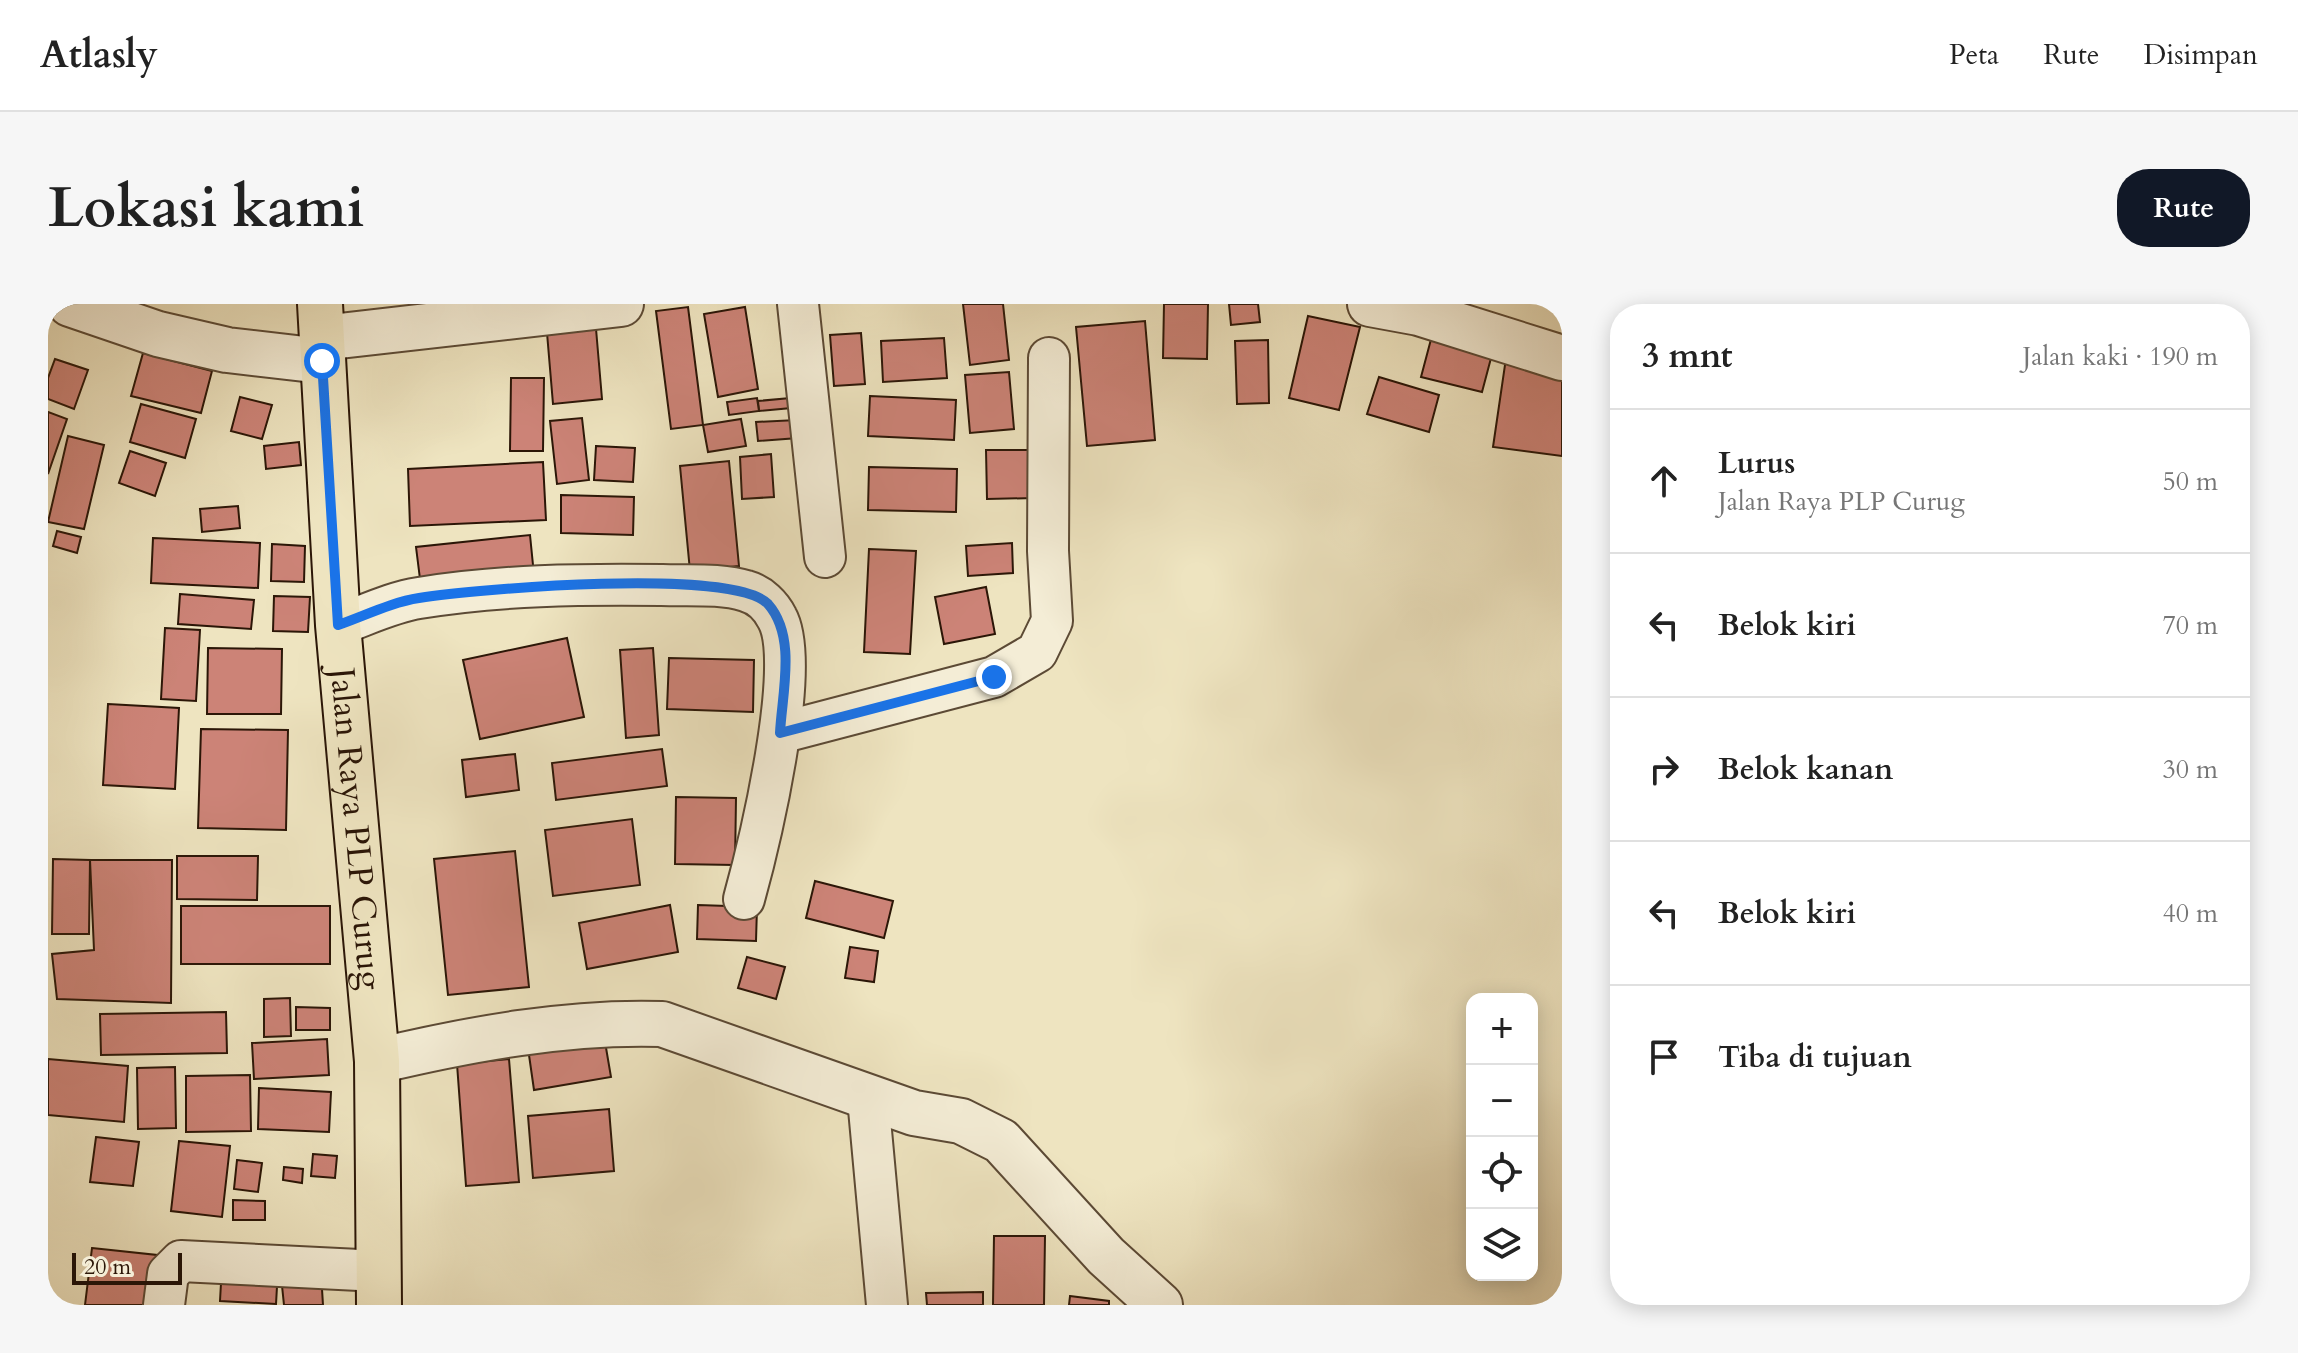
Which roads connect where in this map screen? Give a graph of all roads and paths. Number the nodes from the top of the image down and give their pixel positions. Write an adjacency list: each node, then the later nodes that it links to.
1 (70, 304): 5 (street)
2 (621, 304): 5 (street)
3 (798, 304): 8 (street)
4 (1370, 304): 7 (street)
5 (321, 334): 9 (main road, Jalan Raya PLP Curug)
6 (1049, 358): 10 (street)
7 (1562, 358)
8 (825, 557)
9 (338, 625): 10 (street); 12 (main road, Jalan Raya PLP Curug)
10 (780, 733): 11 (street)
11 (744, 899)
12 (377, 1061): 13 (street); 14 (main road, Jalan Raya PLP Curug)
13 (868, 1098): 16 (street); 17 (street)
14 (379, 1288): 15 (street)
15 (164, 1305)
16 (887, 1305)
17 (1160, 1305)

